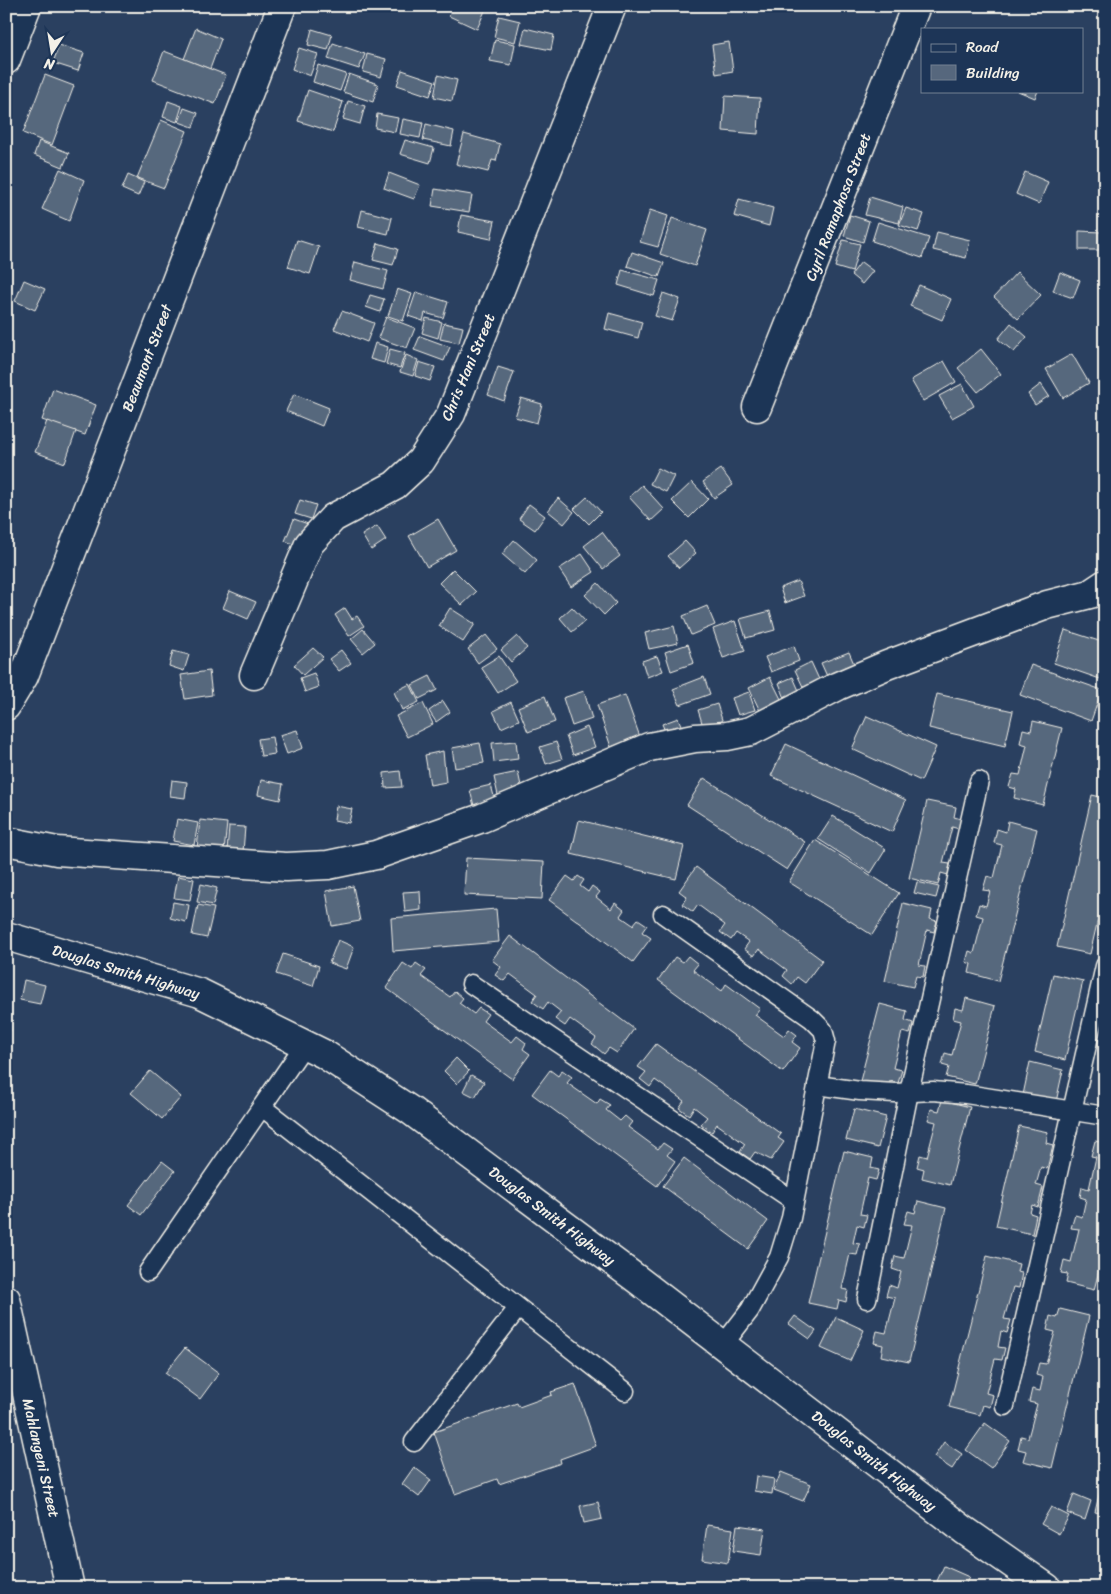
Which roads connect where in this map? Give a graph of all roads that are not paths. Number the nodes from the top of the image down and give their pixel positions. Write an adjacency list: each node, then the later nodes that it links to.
1 (27, 6): 5 (street)
2 (282, 6): 9 (street, Beaumont Street)
3 (612, 6): 8 (street, Chris Hani Street)
4 (916, 6): 6 (street, Cyril Ramaphosa Street)
5 (6, 60)
6 (757, 407)
7 (1105, 584): 11 (street)
8 (254, 675)
9 (6, 706)
10 (979, 781): 18 (lane)
11 (6, 841)
12 (663, 914): 17 (lane)
13 (6, 936): 16 (street, Douglas Smith Highway)
14 (1105, 966): 20 (lane)
15 (471, 984): 22 (lane)
16 (305, 1044): 19 (lane); 27 (street, Douglas Smith Highway)
17 (817, 1085): 18 (lane); 22 (lane)
18 (910, 1092): 20 (lane); 25 (lane)
19 (262, 1107): 23 (lane); 26 (lane)
20 (1070, 1112): 21 (lane); 29 (lane)
21 (1105, 1116)
22 (794, 1201): 27 (lane)
23 (148, 1272)
24 (6, 1299): 31 (street, Mahlangeni Street)
25 (867, 1299)
26 (518, 1308): 28 (lane); 30 (lane)
27 (723, 1345): 32 (street, Douglas Smith Highway)
28 (625, 1391)
29 (1005, 1406)
30 (414, 1442)
31 (70, 1588)
32 (1047, 1588)

